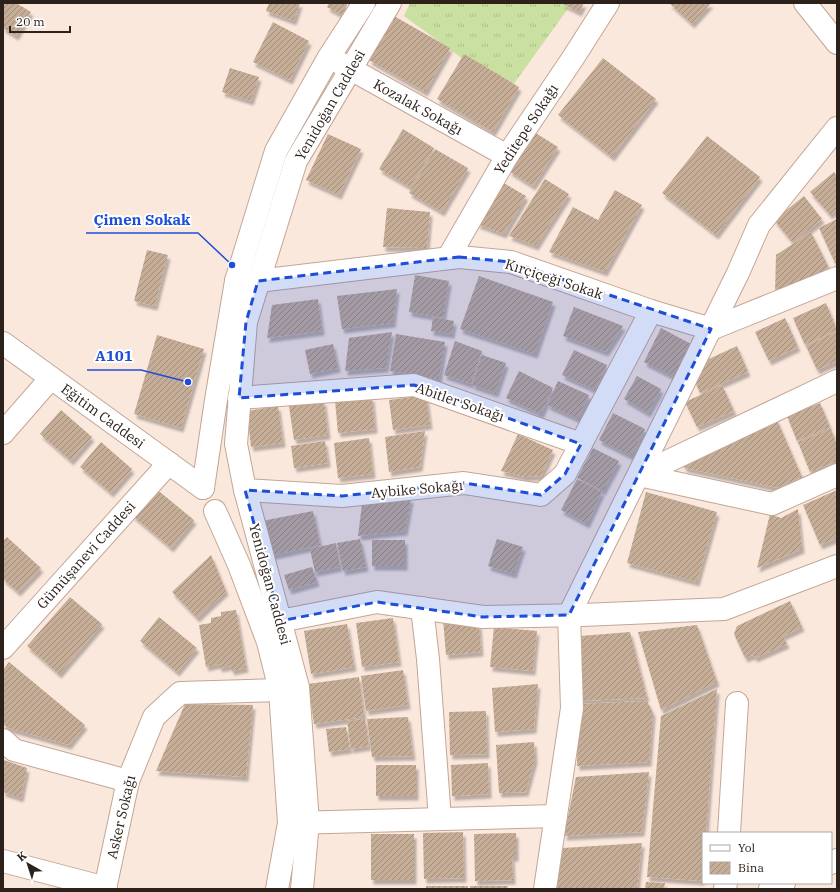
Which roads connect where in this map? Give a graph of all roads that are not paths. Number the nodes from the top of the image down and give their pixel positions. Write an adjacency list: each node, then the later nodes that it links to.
1 (364, 3): 6 (street, Yenidoğan Caddesi)
2 (390, 3): 7 (street, Yenidoğan Caddesi)
3 (608, 3): 9 (street, Yeditepe Sokağı)
4 (805, 3): 5 (street)
5 (834, 33)
6 (330, 57): 7 (street, Kozalak Sokağı); 12 (street, Yenidoğan Caddesi)
7 (351, 69): 9 (street, Kozalak Sokağı); 13 (street, Yenidoğan Caddesi)
8 (837, 128): 15 (street)
9 (507, 156): 10 (street, Yeditepe Sokağı)
10 (448, 258): 13 (street, Kırçiçeği Sokak); 14 (street, Kırçiçeği Sokak)
11 (837, 278): 15 (street)
12 (236, 281): 13 (street); 25 (street, Yenidoğan Caddesi)
13 (258, 281): 19 (street, Yenidoğan Caddesi)
14 (651, 312): 15 (street, Kırçiçeği Sokak); 21 (street, Aybike Sokağı)
15 (711, 329): 23 (street)
16 (3, 343): 17 (street, Eğitim Caddesi)
17 (51, 378): 20 (street); 22 (street, Eğitim Caddesi)
18 (837, 381): 23 (street)
19 (239, 398): 21 (street, Abitler Sokağı); 26 (street, Yenidoğan Caddesi)
20 (3, 433)
21 (581, 444): 26 (street, Aybike Sokağı)
22 (169, 463): 25 (street, Eğitim Caddesi); 32 (street, Gümüşanevi Caddesi)
23 (639, 475): 24 (street); 30 (street)
24 (837, 475)
25 (203, 488): 26 (street); 27 (street)
26 (245, 490): 27 (street); 31 (street, Yenidoğan Caddesi)
27 (215, 511): 33 (street, Yenidoğan Caddesi)
28 (837, 566): 30 (street)
29 (422, 608): 30 (street); 31 (street); 38 (street)
30 (570, 615): 37 (street)
31 (280, 621): 39 (street, Yenidoğan Caddesi)
32 (3, 648)
33 (280, 690): 36 (street, Asker Sokağı); 39 (street, Yenidoğan Caddesi)
34 (737, 703): 40 (street)
35 (3, 740): 36 (street)
36 (128, 782): 43 (street, Asker Sokağı)
37 (556, 816): 38 (street); 46 (street)
38 (440, 819): 39 (street)
39 (298, 823): 44 (street, Yenidoğan Caddesi); 45 (street, Yenidoğan Caddesi)
40 (729, 832)
41 (3, 861): 43 (street)
42 (782, 884): 47 (street)
43 (106, 889)
44 (277, 889)
45 (302, 889)
46 (545, 889)
47 (770, 889)

